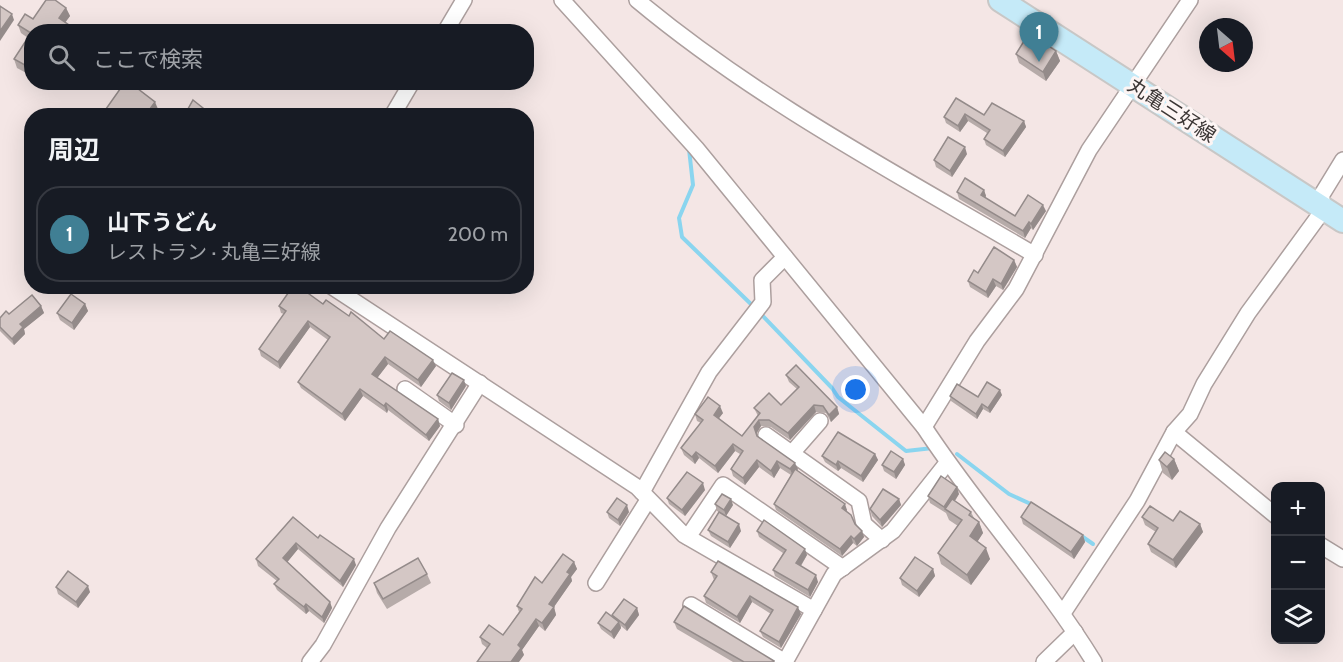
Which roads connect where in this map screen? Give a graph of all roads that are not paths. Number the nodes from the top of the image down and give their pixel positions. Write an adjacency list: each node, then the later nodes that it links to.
1 (465, 0): 6 (street)
2 (562, 0): 13 (street)
3 (637, 0): 12 (street)
4 (1000, 0): 7 (main road, 丸亀三好線)
5 (1190, 0): 7 (street)
6 (450, 24)
7 (1132, 84): 11 (main road, 丸亀三好線); 12 (street)
8 (407, 90): 9 (street)
9 (397, 108)
10 (1343, 160): 11 (street)
11 (1334, 215): 20 (street)
12 (1035, 255): 19 (street)
13 (785, 257): 19 (street); 24 (street)
14 (343, 294): 15 (street)
15 (480, 383): 18 (street); 24 (street)
16 (405, 389): 18 (street)
17 (820, 420): 22 (street)
18 (456, 425): 36 (street)
19 (924, 428): 23 (street)
20 (1174, 432): 25 (street); 34 (street)
21 (766, 435): 22 (street)
22 (792, 453): 27 (street)
23 (947, 463): 27 (street); 34 (street)
24 (645, 496): 26 (street); 31 (street)
25 (1271, 513)
26 (688, 537): 30 (street); 33 (street)
27 (882, 540): 30 (street)
28 (1325, 548): 29 (street)
29 (1343, 559)
30 (843, 568): 33 (street)
31 (596, 583)
32 (691, 605): 37 (street)
33 (814, 610): 37 (street)
34 (1063, 613): 35 (street)
35 (1075, 632): 38 (street); 39 (street)
36 (310, 662)
37 (785, 662)
38 (1044, 662)
39 (1094, 662)

